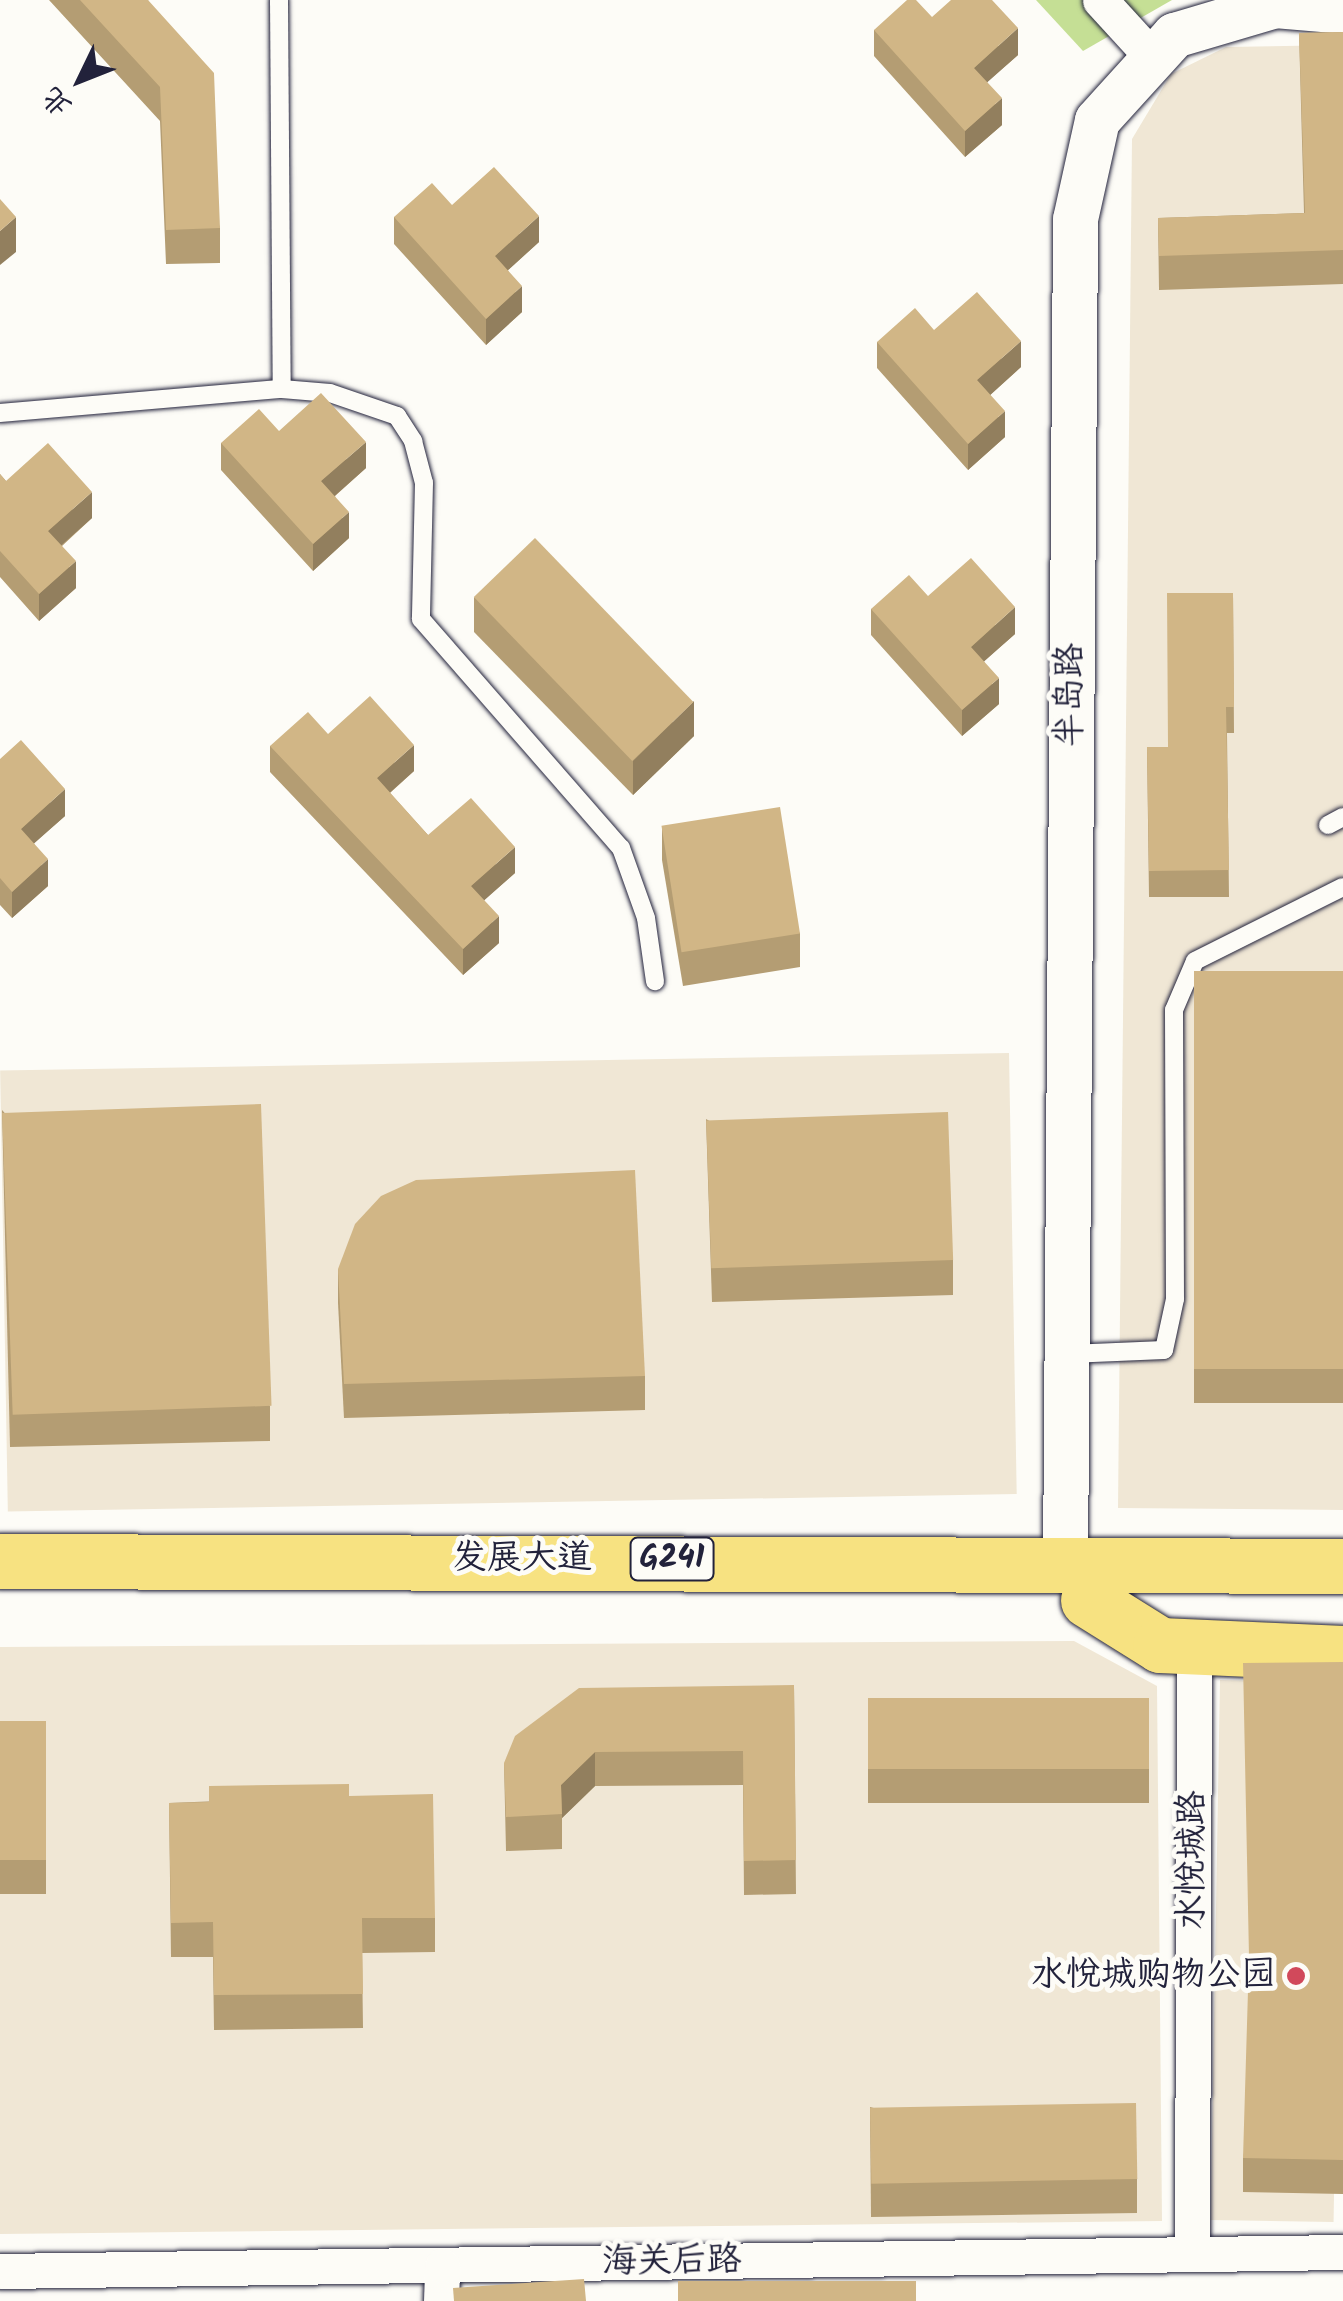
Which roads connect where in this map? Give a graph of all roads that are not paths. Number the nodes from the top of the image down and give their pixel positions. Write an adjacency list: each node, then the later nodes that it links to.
1 (279, 0): 5 (lane)
2 (1100, 0): 4 (street)
3 (1343, 11): 4 (street, 半岛路)
4 (1153, 58): 9 (street, 半岛路)
5 (282, 389): 6 (lane); 8 (lane)
6 (0, 413)
7 (1343, 887): 9 (lane)
8 (655, 982)
9 (1067, 1354): 12 (street, 半岛路)
10 (0, 1561): 12 (main road, 发展大道 / G241)
11 (1343, 1566): 12 (main road, 发展大道 / G241)
12 (1076, 1581): 13 (main road, 发展大道 / G241); 14 (main road, 发展大道 / G241); 15 (main road)
13 (0, 1598)
14 (1343, 1604)
15 (1194, 1646): 16 (main road); 18 (street, 水悦城路)
16 (1343, 1653)
17 (1343, 2252): 18 (street, 海关后路)
18 (1192, 2254): 19 (street, 海关后路)
19 (442, 2266): 20 (street, 海关后路); 21 (street)
20 (0, 2270)
21 (441, 2301)

